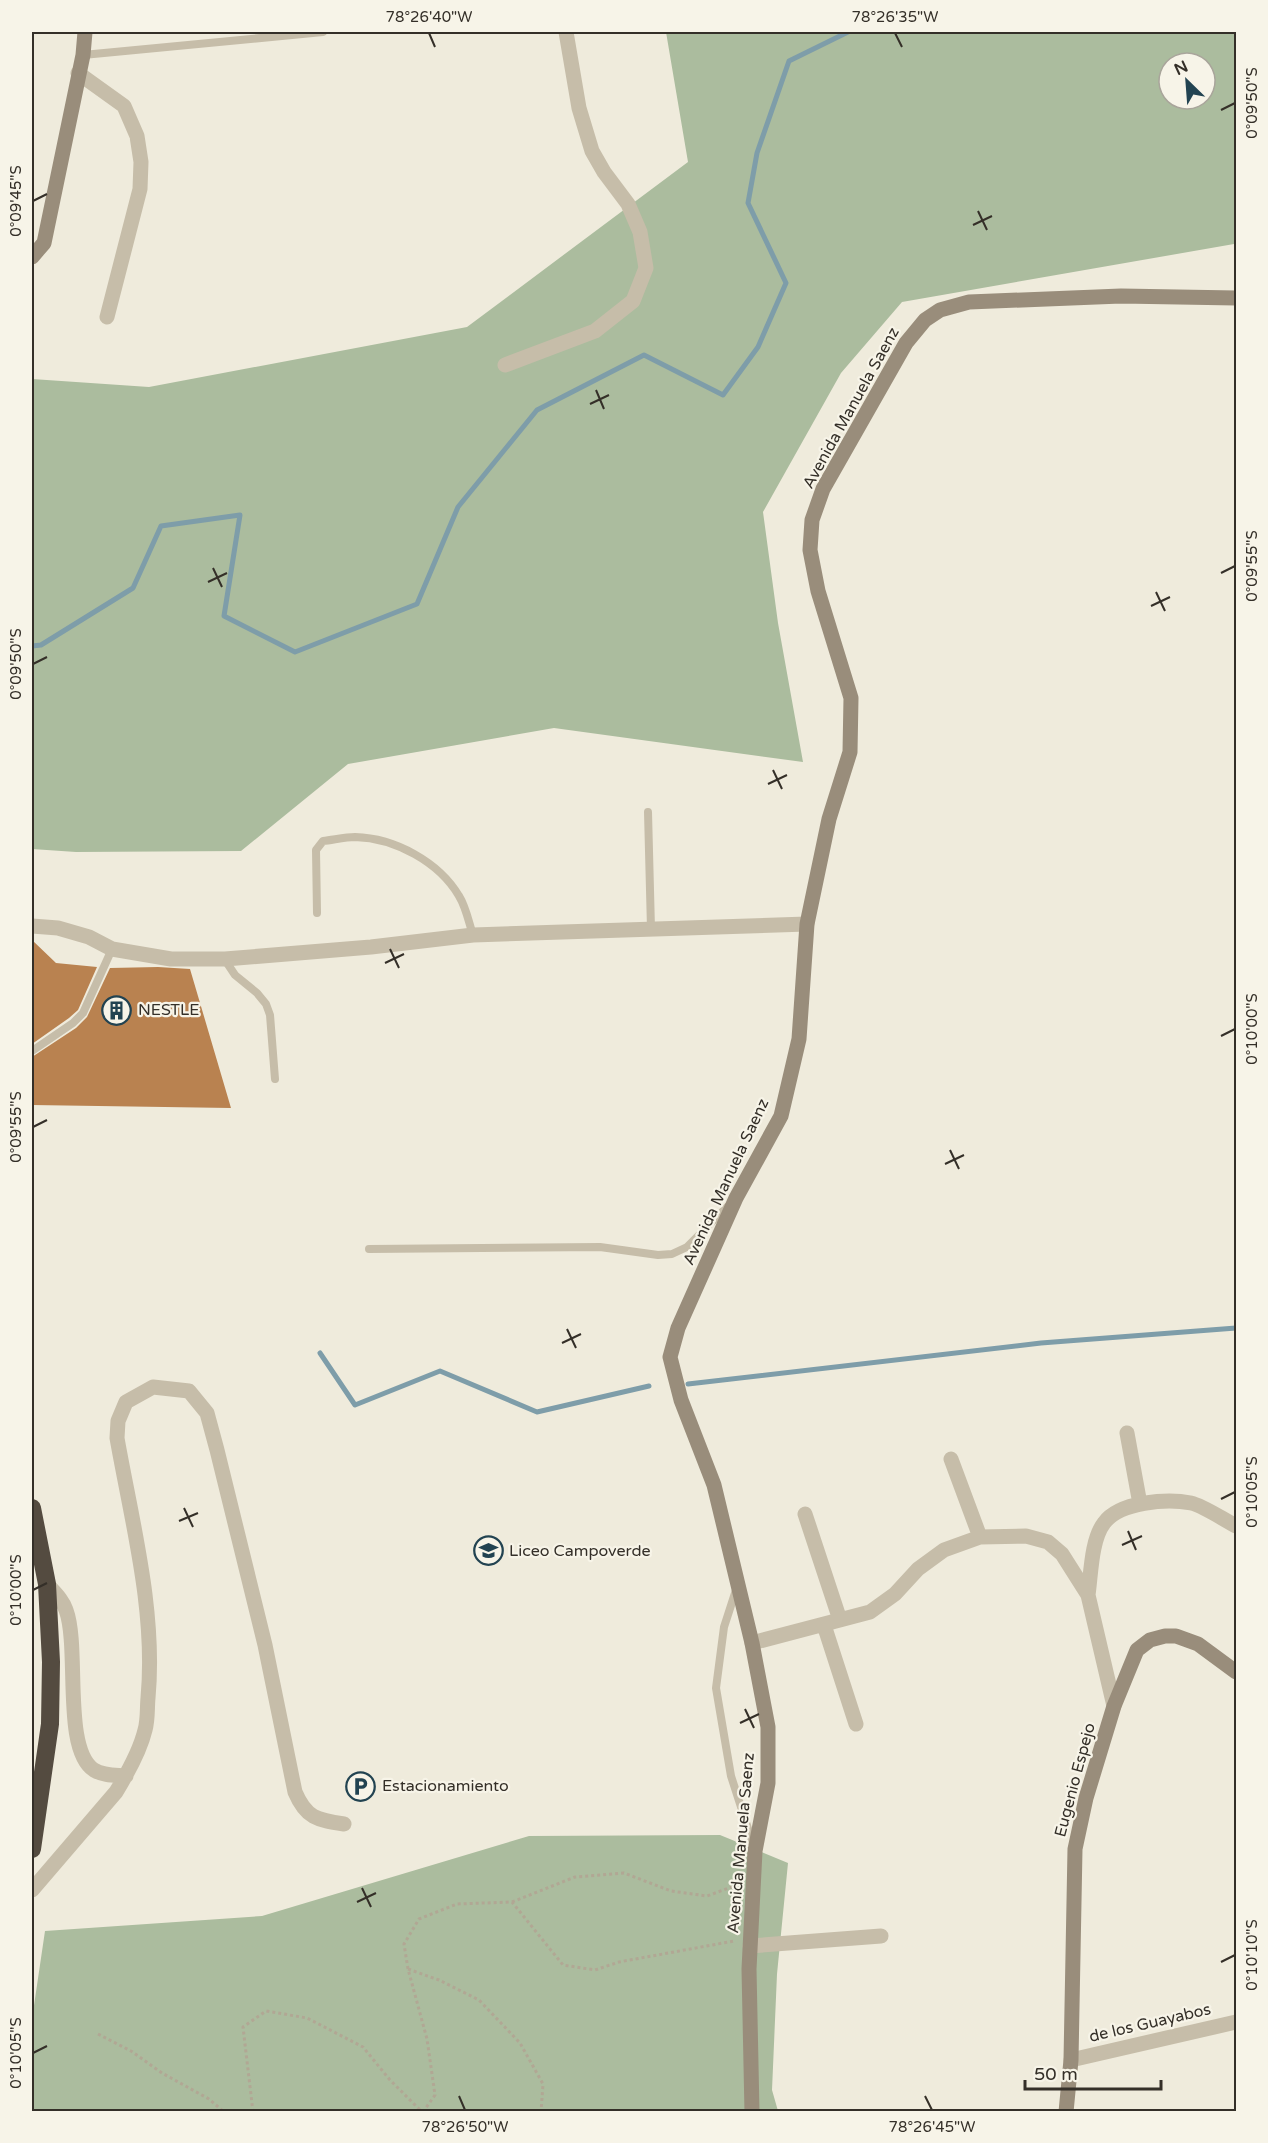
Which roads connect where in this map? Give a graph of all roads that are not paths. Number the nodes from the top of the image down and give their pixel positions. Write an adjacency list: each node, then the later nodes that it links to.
1 (85, 32): 4 (street)
2 (323, 32): 4 (lane)
3 (566, 32): 9 (street)
4 (83, 55): 5 (street)
5 (78, 74): 6 (street); 8 (street)
6 (32, 257)
7 (1236, 298): 12 (street, Avenida Manuela Saenz)
8 (107, 317)
9 (505, 365)
10 (648, 812): 14 (lane)
11 (317, 913): 15 (lane)
12 (807, 924): 14 (street); 20 (street, Avenida Manuela Saenz)
13 (32, 926): 16 (street)
14 (651, 929): 15 (street)
15 (473, 935): 17 (street)
16 (112, 948): 17 (street); 18 (lane)
17 (225, 959): 19 (lane)
18 (32, 1051)
19 (275, 1079)
20 (736, 1198): 21 (lane); 30 (street, Avenida Manuela Saenz)
21 (369, 1249)
22 (1127, 1433): 24 (street)
23 (951, 1459): 28 (street)
24 (1140, 1504): 27 (street); 31 (street)
25 (32, 1508): 29 (highway)
26 (805, 1514): 32 (street)
27 (1236, 1526)
28 (980, 1537): 31 (street); 32 (street)
29 (47, 1584): 38 (street); 40 (highway)
30 (738, 1586): 34 (street, Avenida Manuela Saenz); 41 (lane)
31 (1088, 1595): 36 (street)
32 (840, 1620): 33 (street)
33 (824, 1625): 34 (street); 37 (street)
34 (752, 1643): 41 (street, Avenida Manuela Saenz)
35 (1236, 1672): 36 (street, Eugenio Espejo)
36 (1114, 1706): 46 (street, Eugenio Espejo)
37 (856, 1724)
38 (126, 1776): 39 (street); 42 (street)
39 (344, 1824)
40 (32, 1850)
41 (755, 1851): 44 (street, Avenida Manuela Saenz)
42 (32, 1890)
43 (881, 1936): 44 (street)
44 (751, 1942): 47 (street, Avenida Manuela Saenz)
45 (1236, 2022): 46 (street, de los Guayabos)
46 (1071, 2060): 48 (street, Eugenio Espejo)
47 (752, 2112)
48 (1066, 2112)

